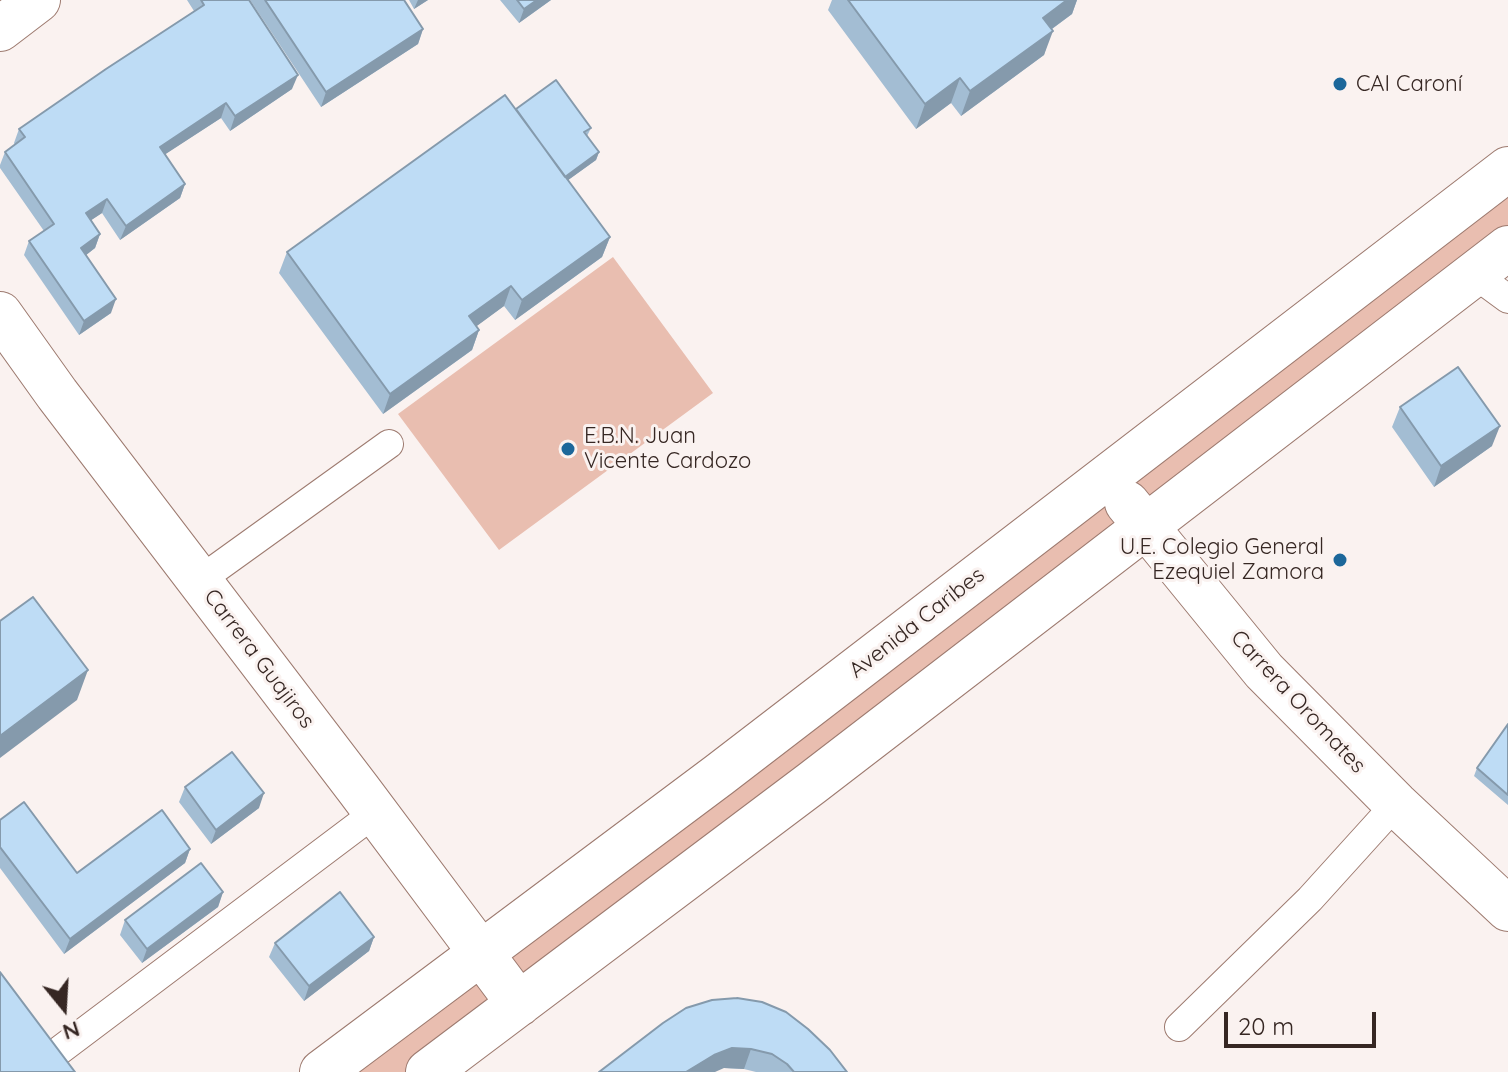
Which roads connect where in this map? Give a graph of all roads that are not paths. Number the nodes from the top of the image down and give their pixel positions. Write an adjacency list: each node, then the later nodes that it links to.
1 (38, 0): 2 (street)
2 (0, 29)
3 (1508, 169): 8 (street, Avenida Caribes)
4 (1508, 248): 5 (street)
5 (1491, 286): 9 (street)
6 (3, 324): 10 (street, Carrera Guajiros)
7 (389, 444): 10 (lane)
8 (1107, 478): 9 (street, Carrera Oromates); 14 (street, Avenida Caribes)
9 (1146, 527): 11 (street, Carrera Oromates); 15 (street)
10 (200, 580): 12 (street, Carrera Guajiros)
11 (1396, 804): 13 (street, Carrera Oromates); 16 (lane)
12 (376, 812): 14 (street, Carrera Guajiros); 17 (lane)
13 (1508, 909)
14 (481, 953): 15 (street, Carrera Guajiros); 18 (street, Avenida Caribes)
15 (519, 1004): 19 (street)
16 (1179, 1027)
17 (56, 1053)
18 (322, 1072)
19 (428, 1072)

